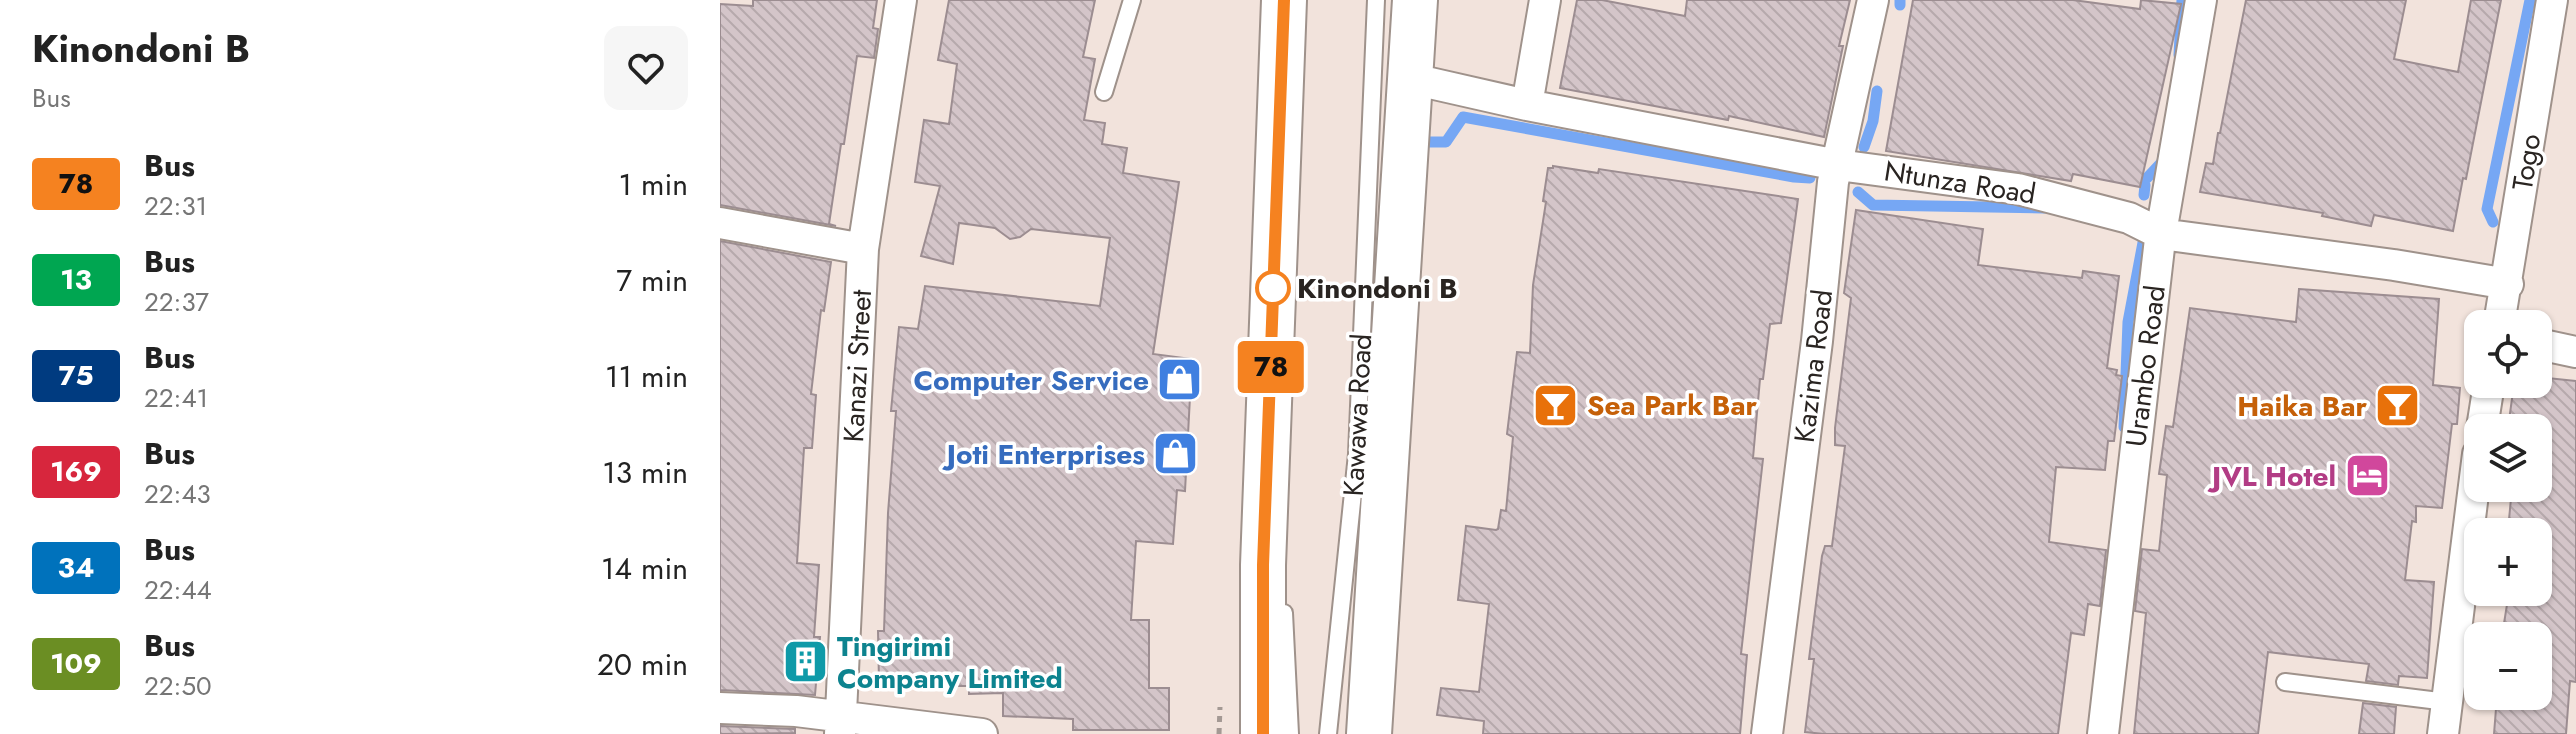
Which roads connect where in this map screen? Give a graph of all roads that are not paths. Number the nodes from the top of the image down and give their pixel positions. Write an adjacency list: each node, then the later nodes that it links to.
1 (901, 0): 16 (street, Kanazi Street)
2 (1132, 0): 11 (lane)
3 (1284, 0): 30 (main road)
4 (1376, 0): 32 (lane, Kawawa Road)
5 (1415, 0): 10 (main road, Kawawa Road)
6 (1545, 0): 12 (street)
7 (1873, 0): 13 (street, Kazima Road)
8 (2201, 0): 15 (street, Urambo Road)
9 (2552, 0): 17 (street, Togo)
10 (1411, 87): 12 (street, Ntunza Road); 33 (main road, Kawawa Road)
11 (1104, 92)
12 (1527, 105): 13 (street, Ntunza Road)
13 (1838, 165): 15 (street, Ntunza Road); 34 (street, Kazima Road)
14 (720, 223): 16 (street)
15 (2161, 234): 17 (street, Ntunza Road); 35 (street, Urambo Road)
16 (863, 249): 28 (street, Kanazi Street)
17 (2508, 284): 19 (street, Togo)
18 (1290, 302): 23 (lane)
19 (2502, 310)
20 (2552, 347): 21 (street)
21 (2576, 352)
22 (2472, 502): 26 (street)
23 (1281, 531)
24 (1283, 591): 31 (lane)
25 (2285, 682): 26 (lane)
26 (2447, 702): 36 (street)
27 (720, 708): 28 (street)
28 (841, 725): 29 (street)
29 (982, 734)
30 (1263, 734)
31 (1290, 734)
32 (1328, 734)
33 (1369, 734)
34 (1767, 734)
35 (2103, 734)
36 (2443, 734)

